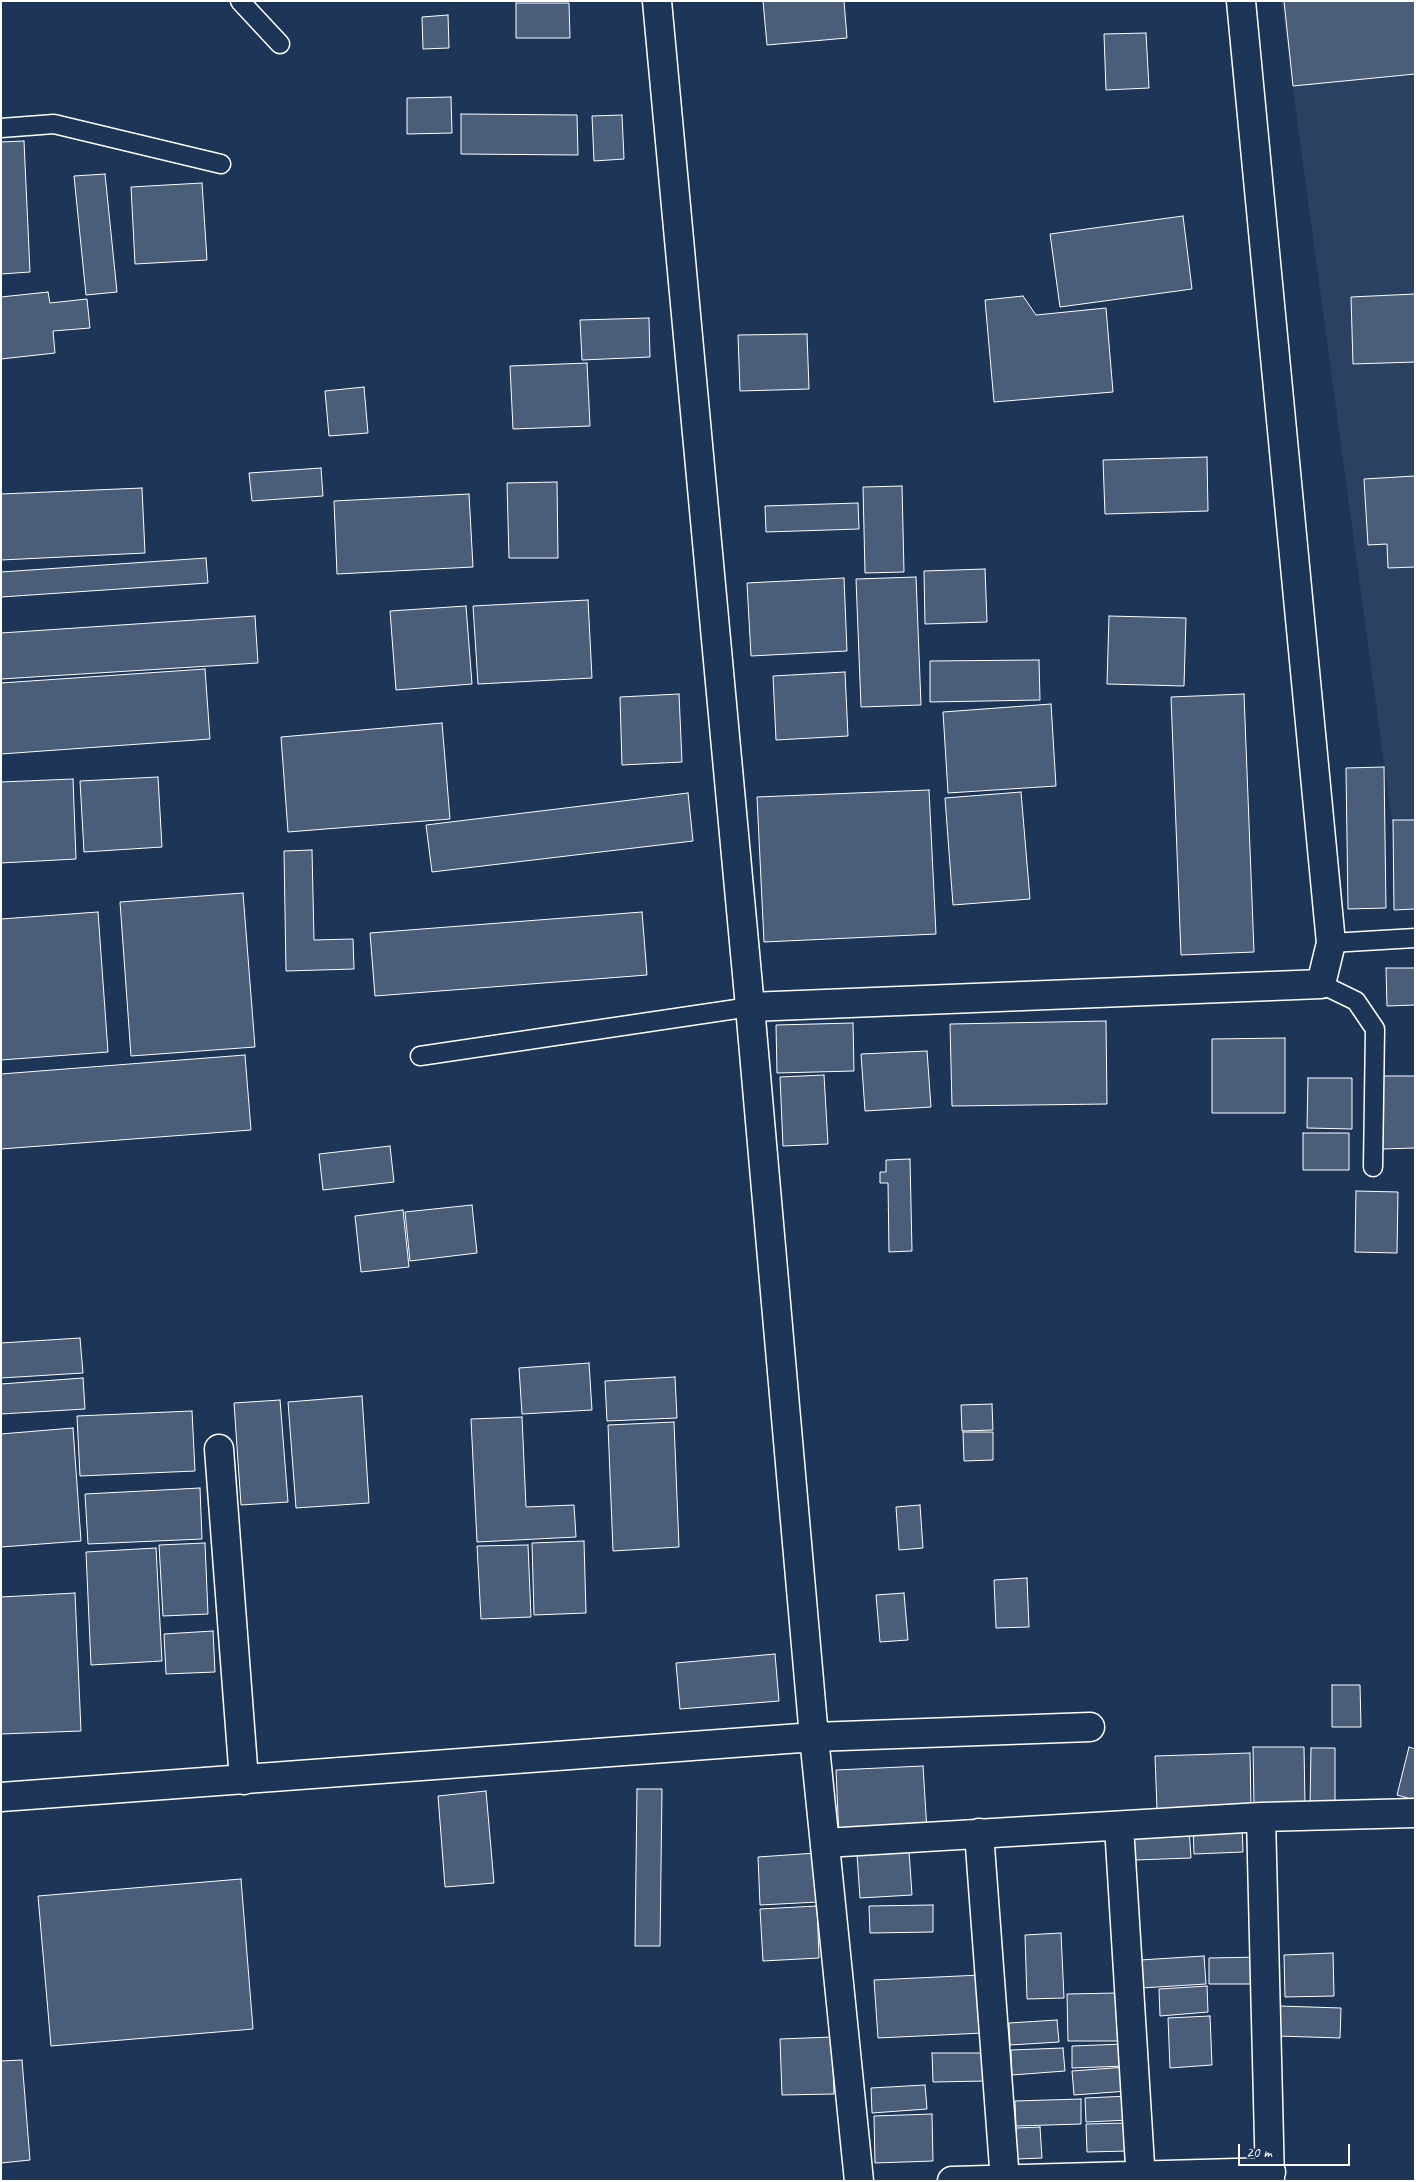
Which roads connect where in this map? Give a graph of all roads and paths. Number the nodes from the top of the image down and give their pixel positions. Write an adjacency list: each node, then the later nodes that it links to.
1 (240, 1): 4 (lane)
2 (657, 1): 10 (street)
3 (1241, 1): 8 (street)
4 (280, 44)
5 (1, 128): 6 (lane)
6 (221, 164)
7 (1415, 938): 8 (lane)
8 (1331, 943): 9 (street)
9 (1321, 984): 10 (street); 12 (lane)
10 (750, 1007): 11 (lane); 15 (street)
11 (420, 1056)
12 (1373, 1167)
13 (219, 1450): 16 (street)
14 (1090, 1727): 15 (street)
15 (814, 1737): 16 (street); 22 (street)
16 (244, 1780): 17 (street)
17 (1, 1798)
18 (1415, 1813): 19 (street)
19 (1261, 1817): 20 (street); 23 (street)
20 (1119, 1826): 21 (street); 24 (street)
21 (979, 1833): 22 (street); 25 (street)
22 (825, 1843): 26 (street)
23 (1271, 2176): 24 (street)
24 (1140, 2178): 25 (street)
25 (1005, 2180): 27 (street)
26 (859, 2181)
27 (952, 2181)

